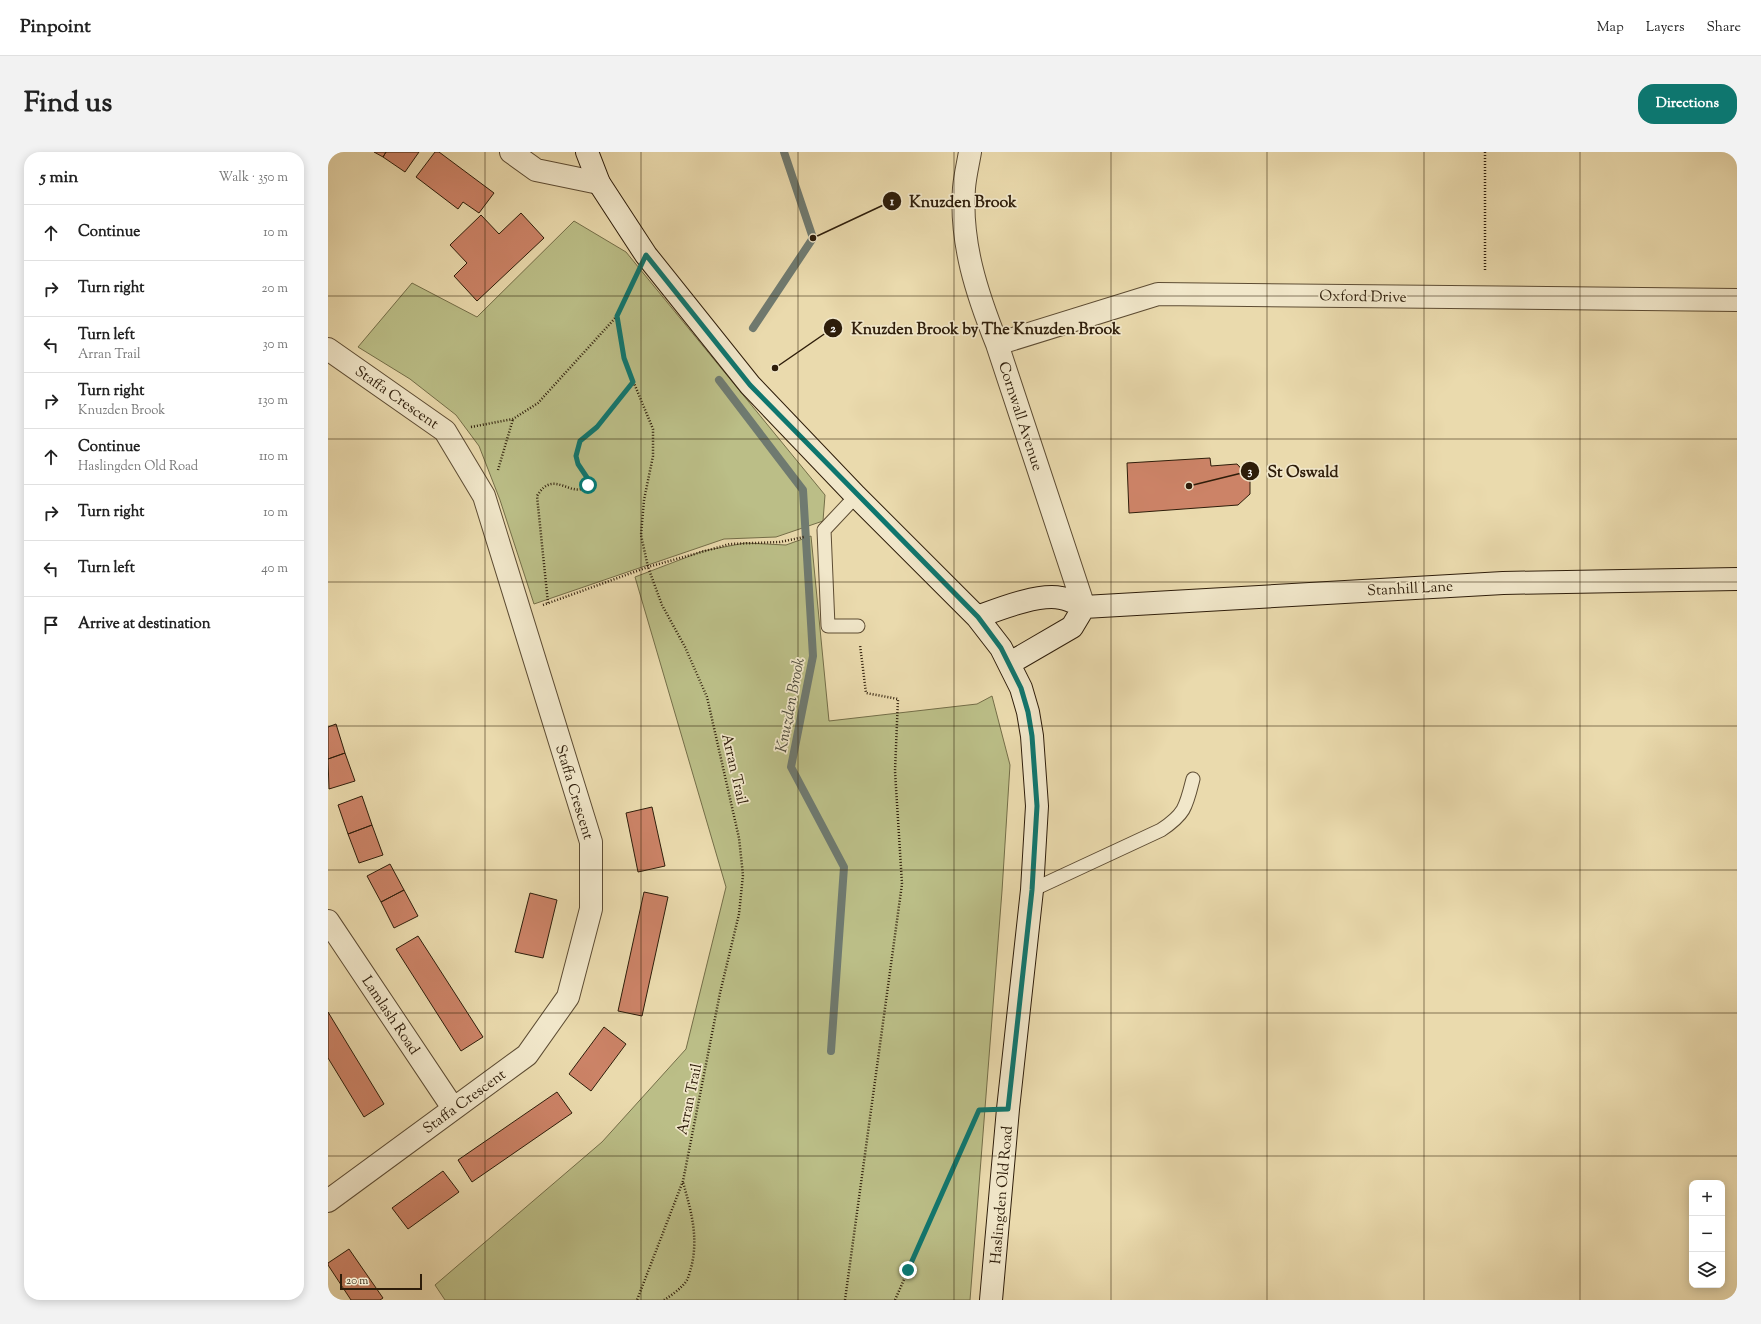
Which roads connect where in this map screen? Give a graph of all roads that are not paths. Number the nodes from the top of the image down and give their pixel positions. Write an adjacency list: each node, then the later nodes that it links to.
1 (511, 152): 4 (street)
2 (587, 152): 4 (street)
3 (970, 152): 6 (street, Cornwall Avenue)
4 (599, 183): 8 (street)
5 (1737, 300): 6 (street, Oxford Drive)
6 (997, 344): 10 (street, Cornwall Avenue)
7 (328, 349): 17 (street, Staffa Crescent)
8 (856, 496): 11 (street); 12 (lane)
9 (1737, 579): 10 (street, Stanhill Lane)
10 (1084, 607): 11 (street, Stanhill Lane); 13 (street)
11 (978, 617): 13 (street)
12 (858, 626)
13 (1010, 663): 15 (street, Haslingden Old Road)
14 (1193, 779): 15 (lane)
15 (1032, 890): 19 (street, Haslingden Old Road)
16 (328, 921): 17 (street, Lamlash Road)
17 (453, 1108): 18 (street, Staffa Crescent)
18 (328, 1201)
19 (991, 1300)

